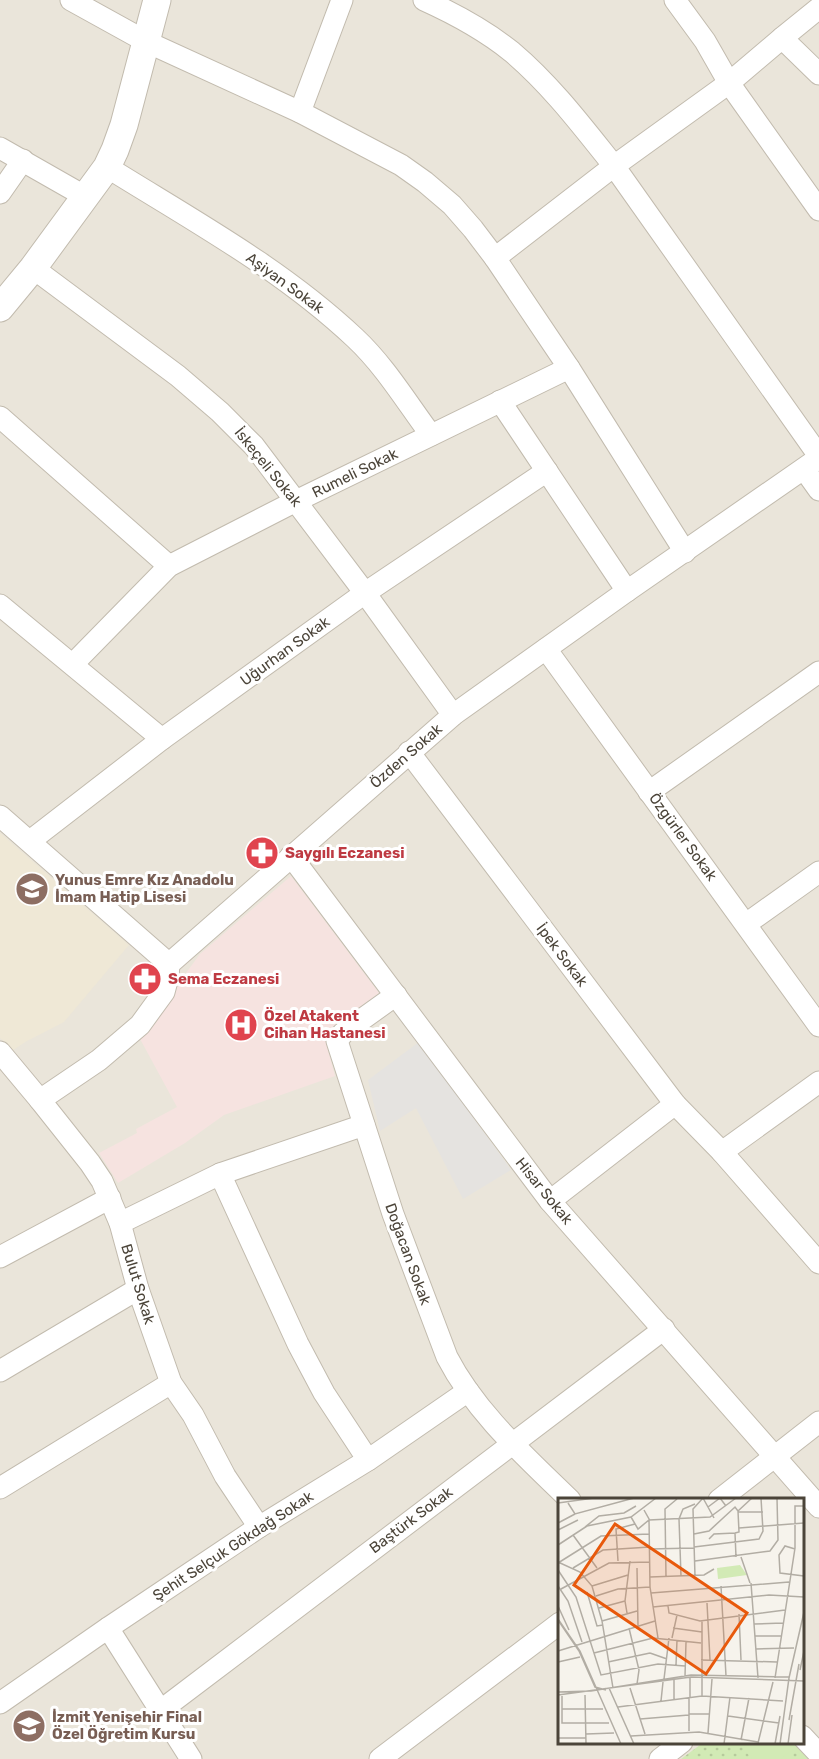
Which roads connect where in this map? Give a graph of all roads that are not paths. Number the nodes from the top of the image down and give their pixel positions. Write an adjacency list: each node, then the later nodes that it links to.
1 (71, 0): 8 (street)
2 (157, 0): 8 (street)
3 (342, 0): 11 (street)
4 (424, 0): 14 (street)
5 (675, 0): 10 (street)
6 (819, 8): 7 (street)
7 (782, 38): 9 (street); 10 (street)
8 (147, 42): 11 (street); 15 (street)
9 (819, 74)
10 (729, 83): 14 (street); 18 (street)
11 (300, 112): 19 (street)
12 (0, 148): 13 (street)
13 (23, 160): 16 (street); 17 (street)
14 (614, 166): 19 (street); 26 (street)
15 (106, 167): 17 (street); 25 (street, Aşiyan Sokak)
16 (0, 193)
17 (86, 197): 20 (street)
18 (819, 210)
19 (495, 258): 22 (street)
20 (33, 268): 21 (street); 29 (street, İskeçeli Sokak)
21 (0, 308)
22 (569, 368): 23 (street, Rumeli Sokak); 30 (street)
23 (500, 401): 25 (street, Rumeli Sokak); 27 (street)
24 (0, 417): 31 (street)
25 (431, 435): 29 (street, Rumeli Sokak)
26 (814, 461): 28 (street); 30 (street, Özden Sokak)
27 (547, 471): 32 (street); 33 (street, Uğurhan Sokak)
28 (819, 490)
29 (296, 501): 31 (street, Rumeli Sokak); 33 (street, İskeçeli Sokak)
30 (685, 552): 32 (street, Özden Sokak)
31 (169, 566): 36 (street, Rumeli Sokak)
32 (627, 591): 35 (street, Özden Sokak)
33 (365, 593): 38 (street, İskeçeli Sokak); 39 (street, Uğurhan Sokak)
34 (0, 605): 36 (street)
35 (546, 649): 38 (street, Özden Sokak); 41 (street, Özgürler Sokak)
36 (73, 664): 39 (street)
37 (819, 672): 41 (street)
38 (453, 715): 40 (street, Özden Sokak)
39 (162, 739): 43 (street, Uğurhan Sokak)
40 (410, 752): 44 (street, Özden Sokak); 53 (street, İpek Sokak)
41 (650, 792): 46 (street, Özgürler Sokak)
42 (0, 816): 43 (street)
43 (30, 841): 47 (street)
44 (291, 856): 47 (street, Özden Sokak); 48 (street, Hisar Sokak)
45 (819, 872): 46 (street)
46 (746, 924): 49 (street, Özgürler Sokak)
47 (169, 964): 52 (street)
48 (396, 996): 54 (street, Doğacan Sokak); 58 (street, Hisar Sokak)
49 (819, 1026)
50 (2, 1057): 52 (street, Bulut Sokak)
51 (819, 1082): 55 (street)
52 (40, 1100): 57 (street, Bulut Sokak)
53 (675, 1104): 55 (street, İpek Sokak); 58 (street)
54 (364, 1125): 56 (street); 66 (street, Doğacan Sokak)
55 (722, 1152): 61 (street, İpek Sokak)
56 (220, 1174): 59 (street); 70 (street)
57 (110, 1198): 59 (street, Bulut Sokak); 60 (street)
58 (550, 1201): 63 (street, Hisar Sokak)
59 (120, 1222): 62 (street, Bulut Sokak)
60 (1, 1254)
61 (819, 1263)
62 (138, 1288): 64 (street); 65 (street, Bulut Sokak)
63 (664, 1329): 68 (street, Baştürk Sokak); 69 (street, Hisar Sokak)
64 (0, 1371)
65 (171, 1383): 71 (street); 75 (street, Bulut Sokak)
66 (468, 1391): 68 (street, Doğacan Sokak); 70 (street, Şehit Selçuk Gökdağ Sokak)
67 (819, 1422): 69 (street)
68 (511, 1443): 72 (street, Doğacan Sokak); 79 (street, Baştürk Sokak)
69 (774, 1456): 73 (street); 74 (street, Hisar Sokak)
70 (368, 1460): 75 (street, Şehit Selçuk Gökdağ Sokak)
71 (0, 1488)
72 (568, 1498)
73 (722, 1498)
74 (819, 1507)
75 (259, 1527): 77 (street, Şehit Selçuk Gökdağ Sokak)
76 (558, 1625): 84 (street)
77 (108, 1628): 78 (street, Şehit Selçuk Gökdağ Sokak); 79 (street)
78 (0, 1703)
79 (160, 1711): 83 (street)
80 (804, 1738): 82 (street)
81 (681, 1744): 85 (street)
82 (819, 1754)
83 (191, 1759)
84 (380, 1759)
85 (660, 1759)

